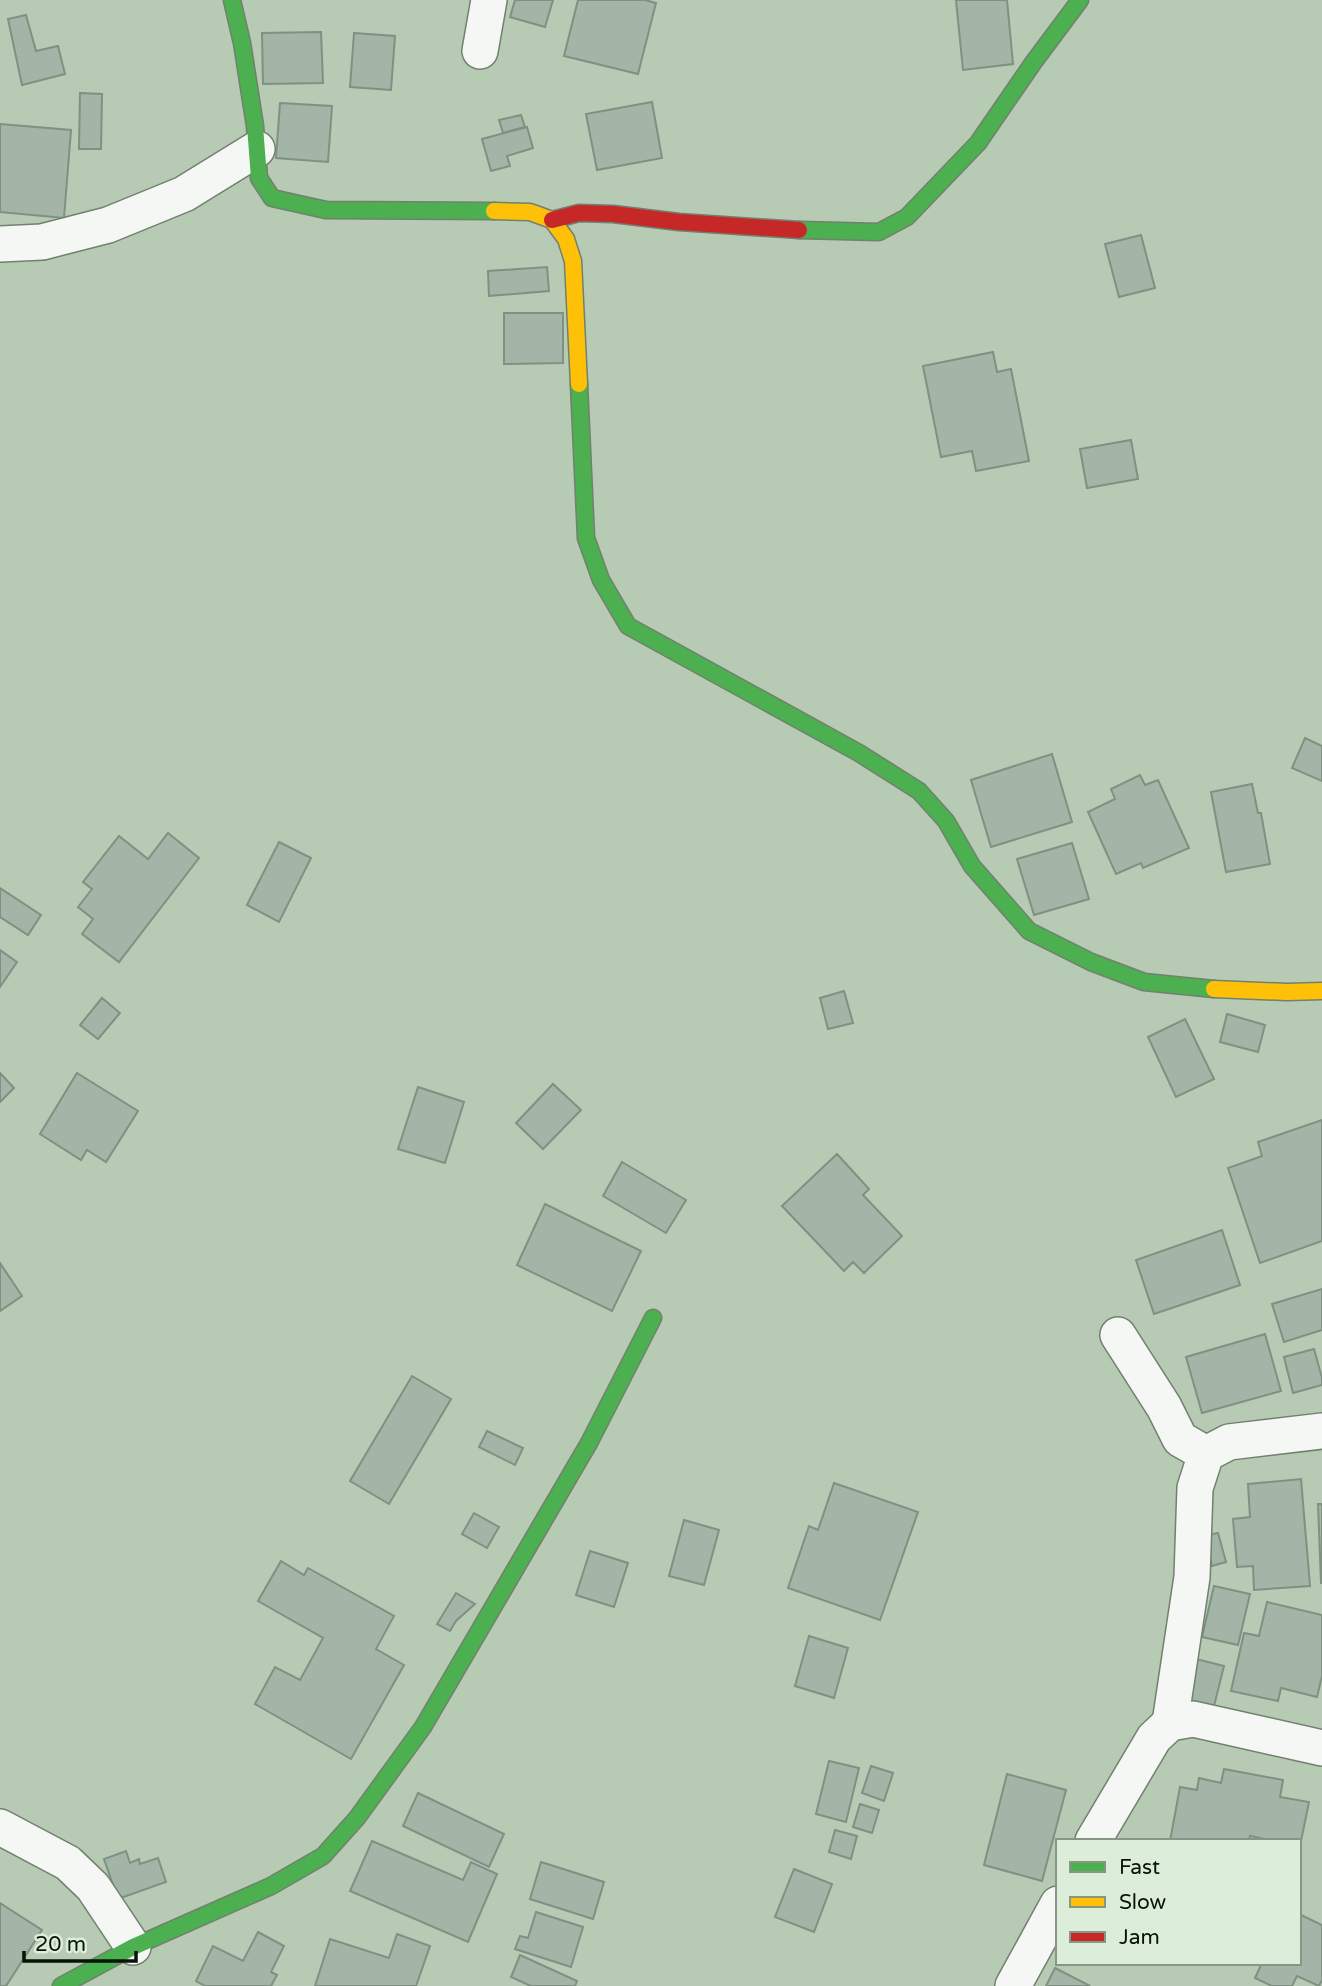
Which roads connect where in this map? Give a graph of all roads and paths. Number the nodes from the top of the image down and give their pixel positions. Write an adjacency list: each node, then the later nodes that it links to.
1 (232, 0): 5 (street)
2 (489, 0): 4 (street)
3 (1080, 0): 6 (street)
4 (480, 51)
5 (257, 149): 6 (street); 7 (street)
6 (552, 220): 8 (street)
7 (0, 244)
8 (1322, 991)
9 (653, 1318): 18 (street)
10 (1118, 1335): 12 (street)
11 (1322, 1431): 12 (street)
12 (1206, 1454): 13 (street)
13 (1170, 1723): 14 (street); 16 (street)
14 (1322, 1748)
15 (0, 1826): 18 (street)
16 (1094, 1839)
17 (1056, 1907): 20 (street)
18 (133, 1947): 19 (street)
19 (61, 1986)
20 (1013, 1986)

